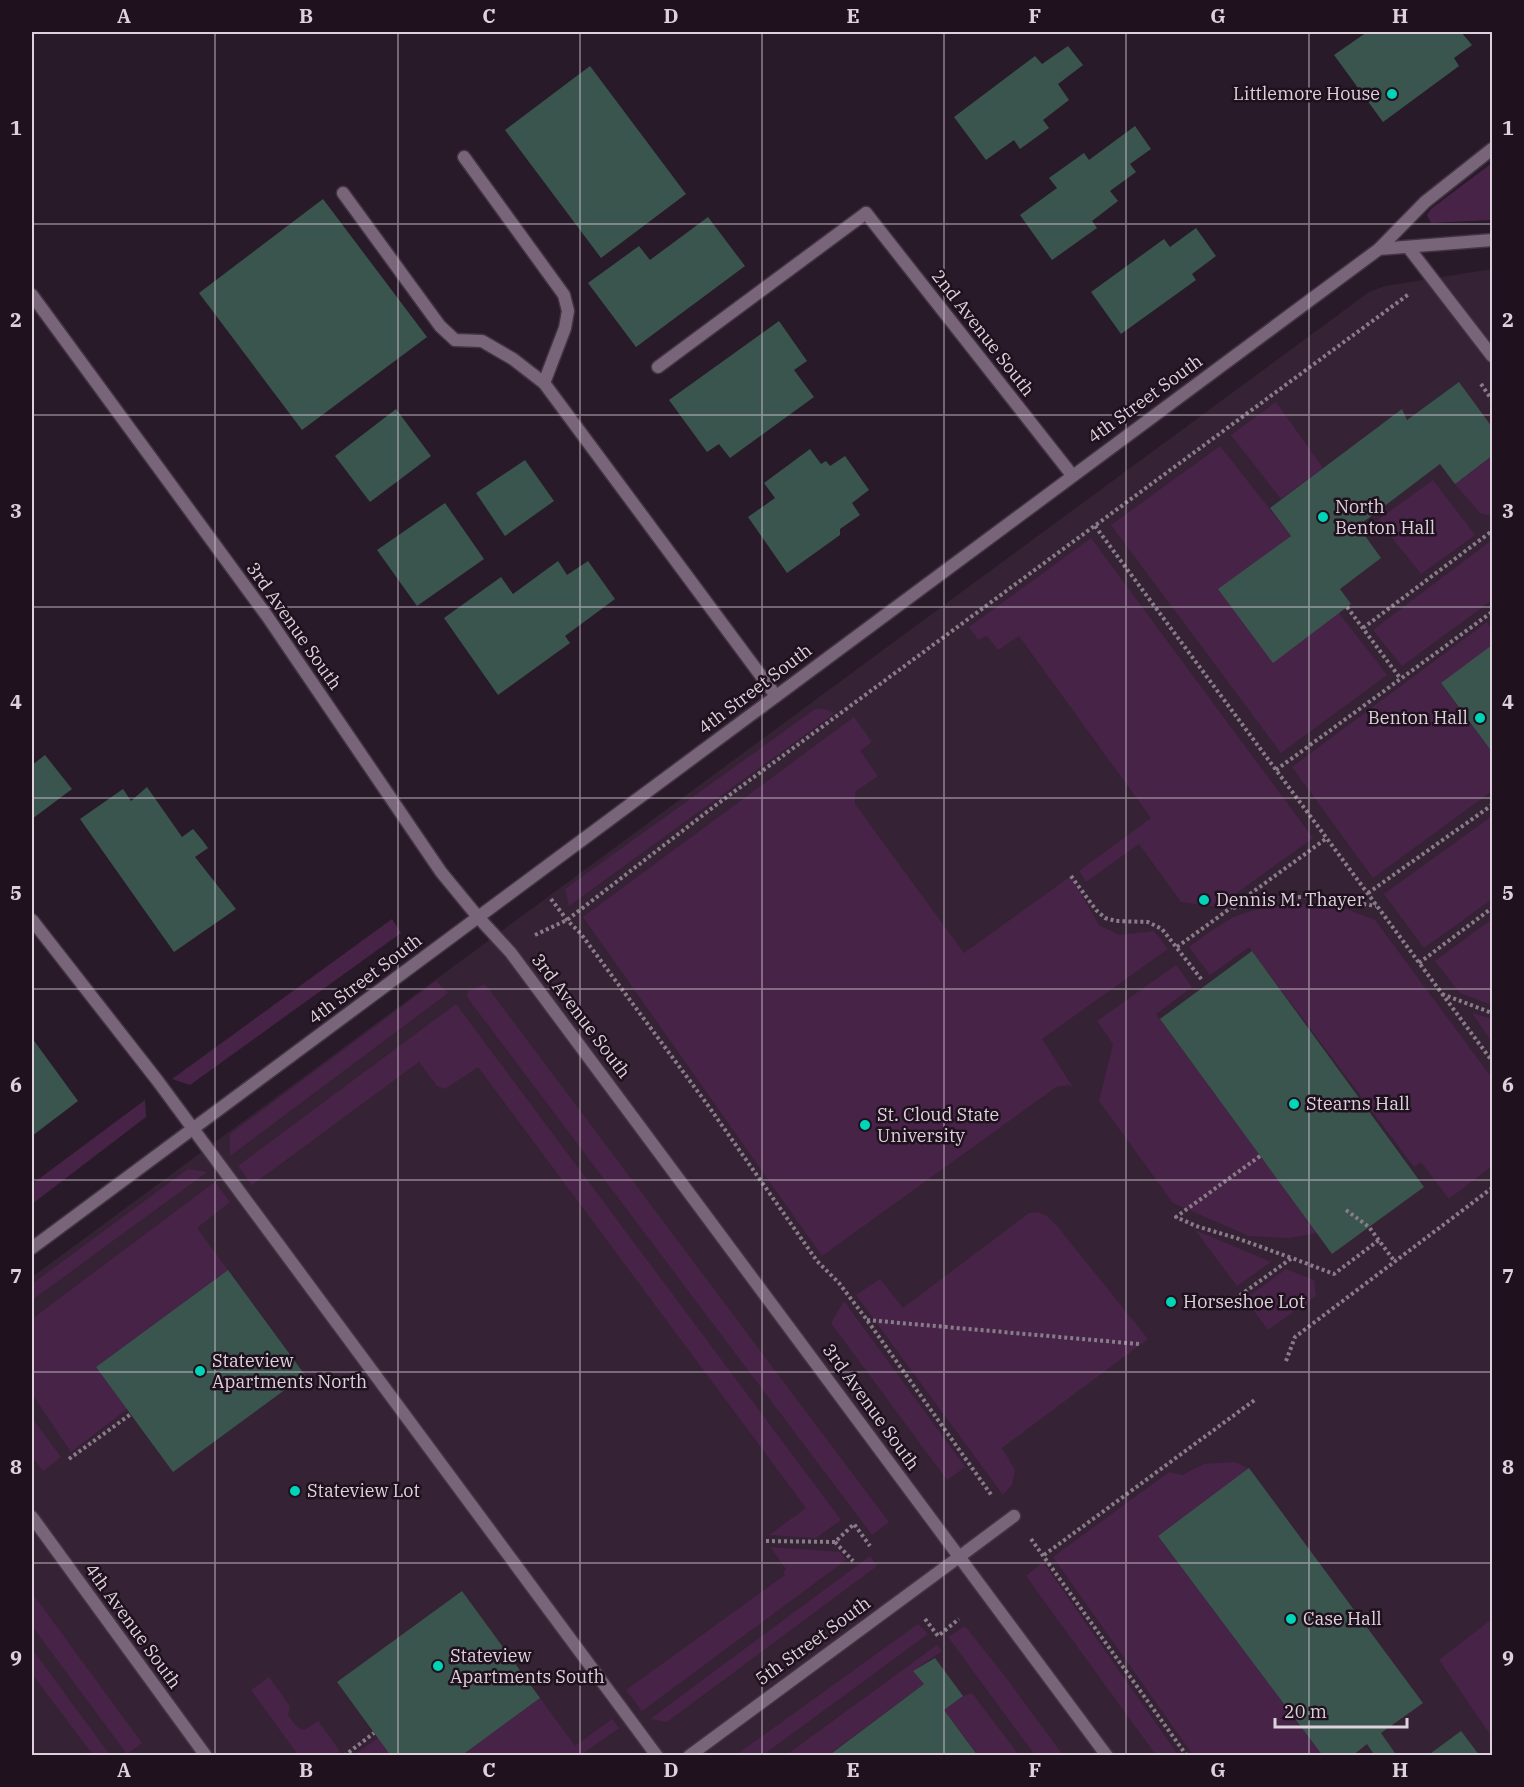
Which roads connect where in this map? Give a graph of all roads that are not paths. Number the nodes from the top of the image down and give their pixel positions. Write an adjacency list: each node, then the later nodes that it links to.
1 (1492, 149): 6 (street, 4th Street South)
2 (464, 157): 10 (street)
3 (343, 193): 10 (street)
4 (1492, 240): 5 (street)
5 (1408, 247): 6 (street); 8 (street)
6 (1379, 249): 11 (street, 4th Street South)
7 (32, 296): 13 (street, 3rd Avenue South)
8 (1492, 356)
9 (658, 367): 11 (street, 2nd Avenue South)
10 (544, 383): 12 (street)
11 (1072, 475): 12 (street, 4th Street South)
12 (776, 696): 13 (street, 4th Street South)
13 (478, 917): 15 (street, 4th Street South); 19 (street, 3rd Avenue South)
14 (32, 920): 15 (street)
15 (192, 1129): 16 (street, 4th Street South); 21 (street)
16 (32, 1248)
17 (1014, 1516): 19 (street, 5th Street South)
18 (32, 1517): 20 (street, 4th Avenue South)
19 (959, 1557): 22 (street, 5th Street South); 23 (street, 3rd Avenue South)
20 (206, 1755)
21 (657, 1755)
22 (689, 1755)
23 (1107, 1755)

